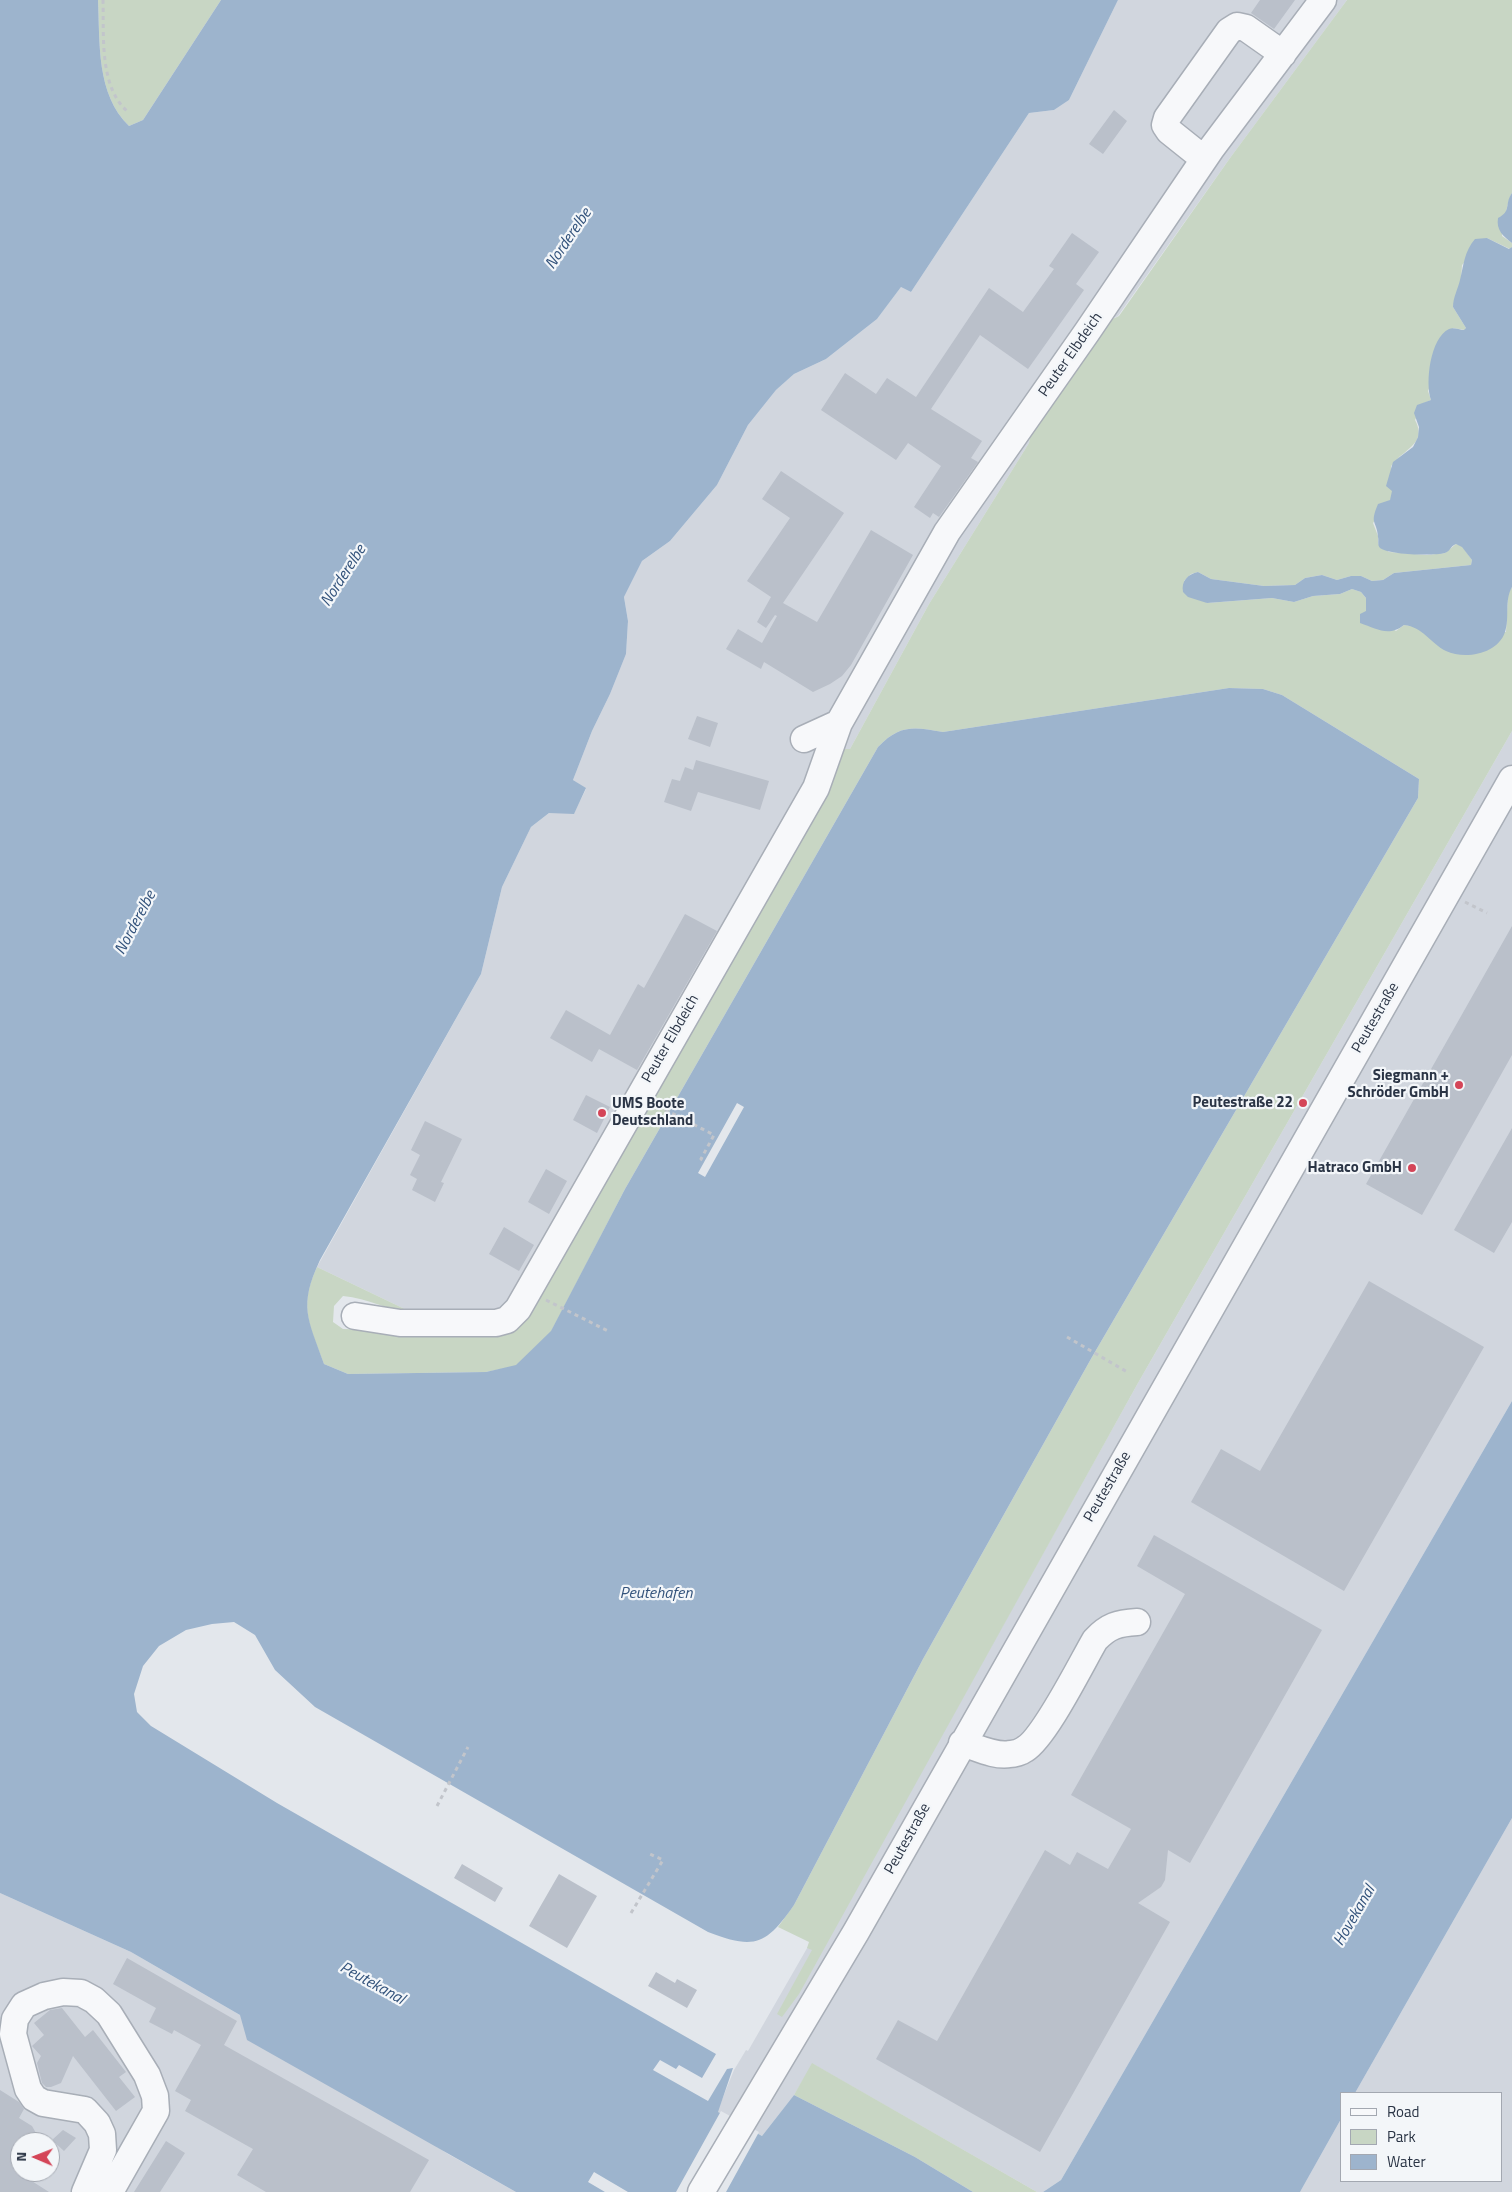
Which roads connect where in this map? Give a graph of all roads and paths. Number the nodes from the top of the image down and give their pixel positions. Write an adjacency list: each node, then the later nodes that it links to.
1 (102, 0): 4 (path)
2 (1323, 0): 3 (street, Peuter Elbdeich)
3 (1283, 54): 5 (street, Peuter Elbdeich); 5 (street)
4 (127, 111)
5 (1204, 159): 6 (street, Peuter Elbdeich)
6 (838, 723): 7 (street); 12 (street, Peuter Elbdeich)
7 (804, 739)
8 (1512, 779): 17 (street, Peutestraße)
9 (656, 1106): 10 (path)
10 (704, 1161)
11 (538, 1296): 13 (path)
12 (354, 1316)
13 (608, 1331)
14 (1067, 1337): 15 (path)
15 (1129, 1373)
16 (1136, 1622): 17 (street)
17 (962, 1743): 26 (street, Peutestraße)
18 (468, 1748): 19 (path)
19 (437, 1806)
20 (650, 1854): 21 (path)
21 (631, 1913)
22 (103, 2150): 23 (street); 23 (street); 24 (street)
23 (126, 2163): 25 (street)
24 (85, 2192)
25 (110, 2192)
26 (701, 2192)

